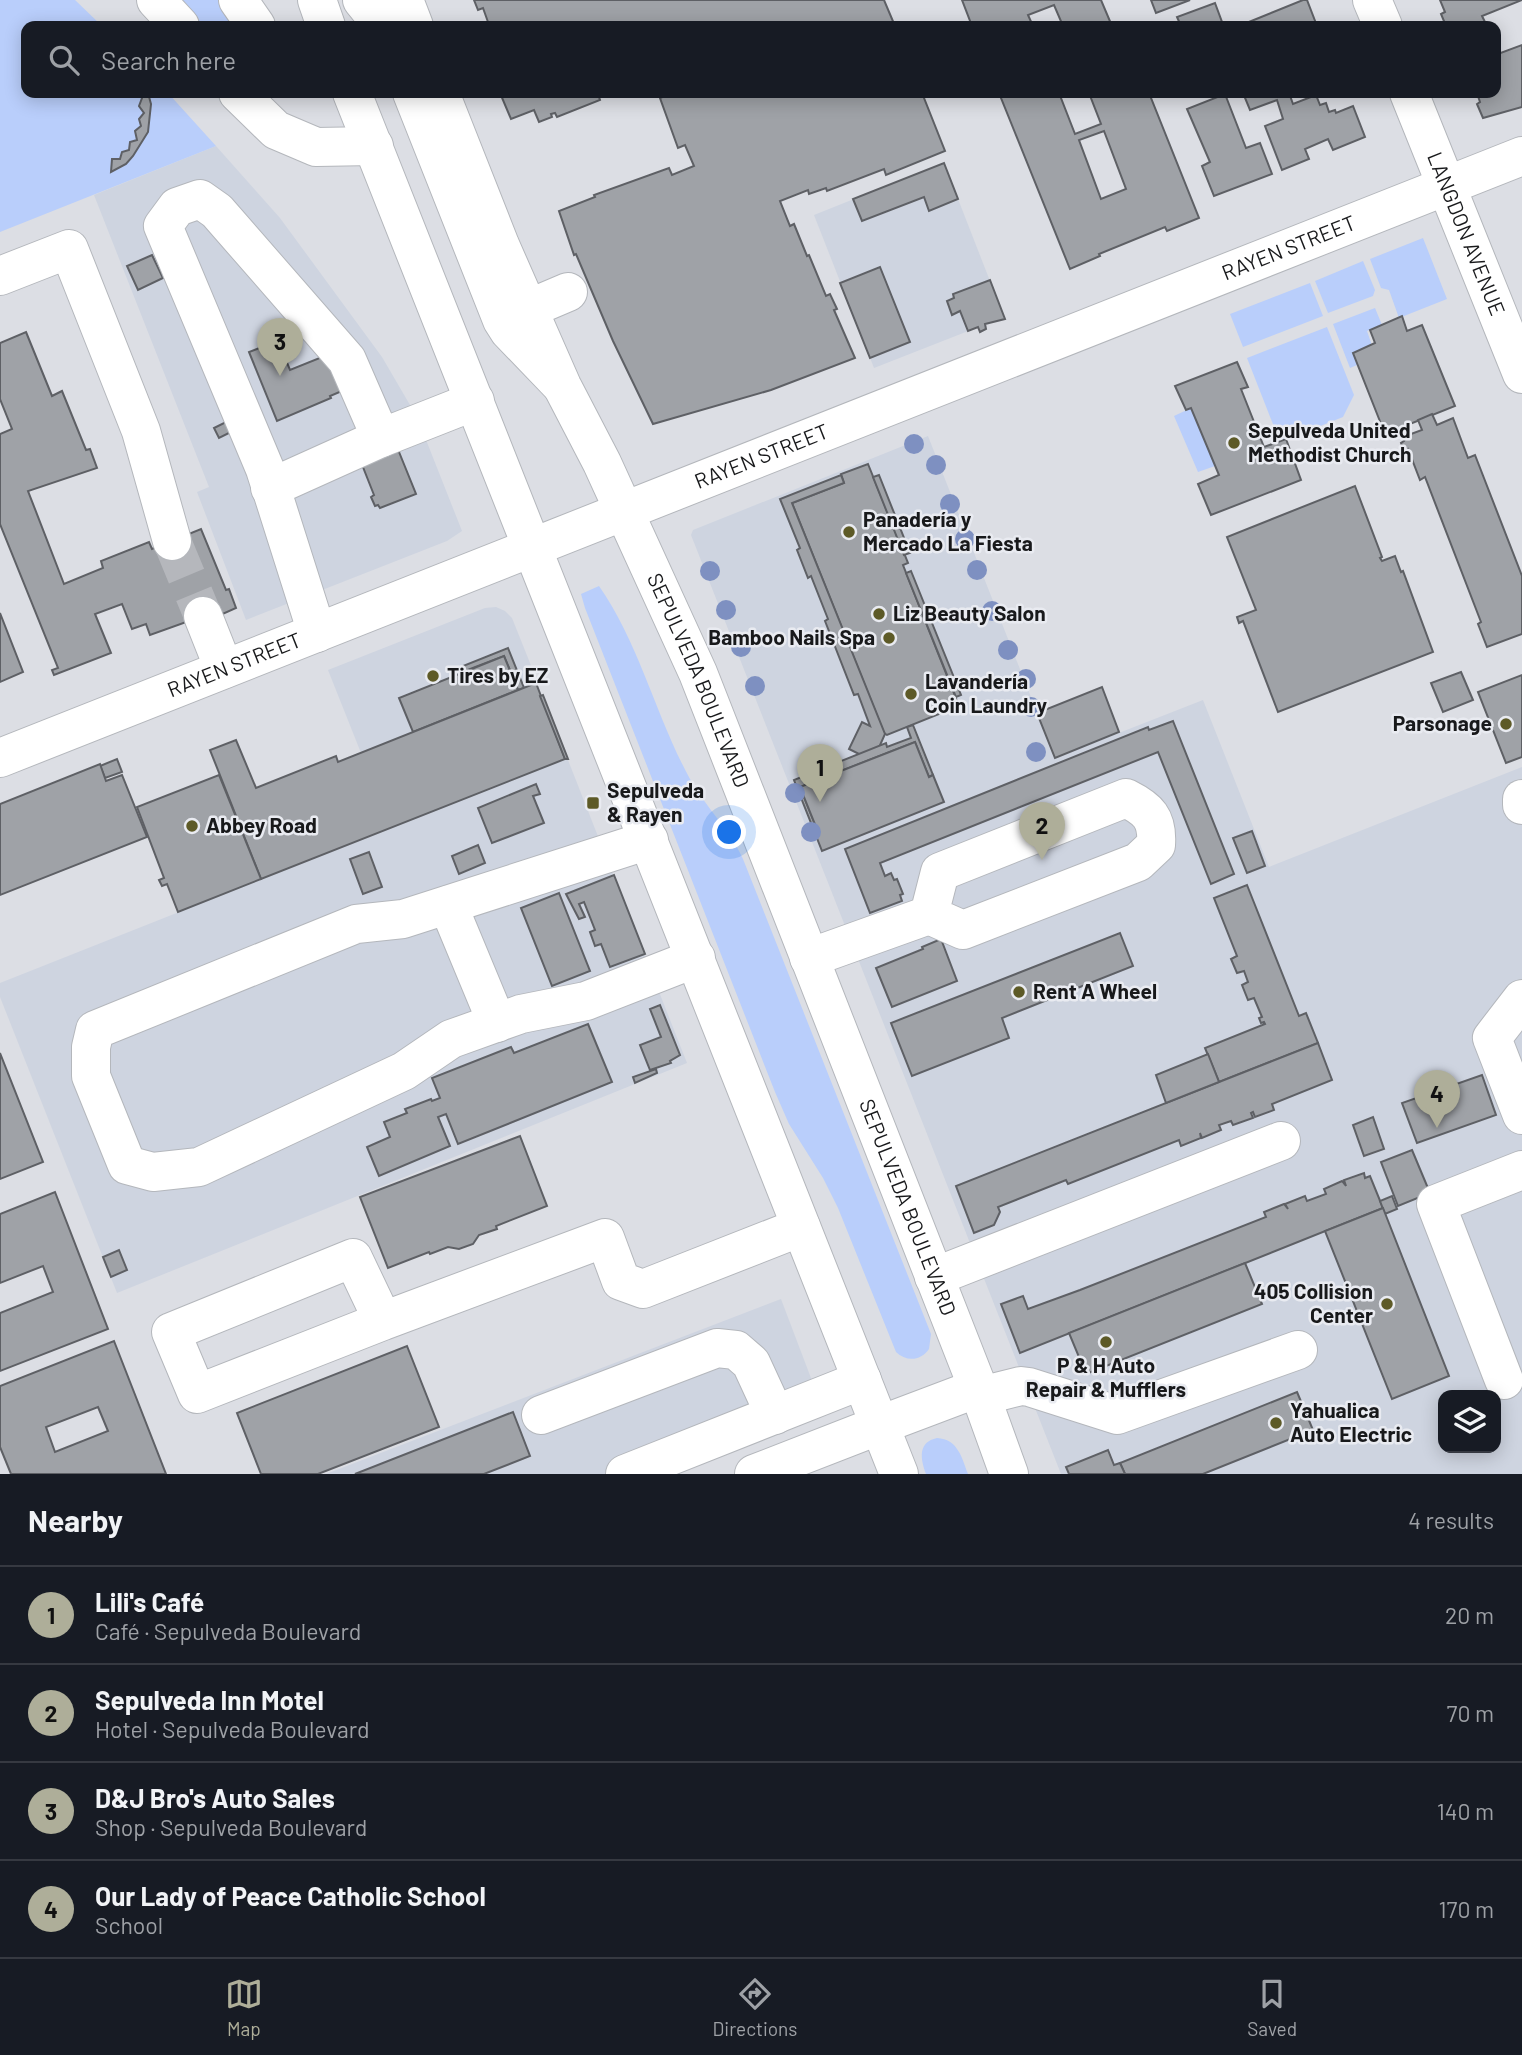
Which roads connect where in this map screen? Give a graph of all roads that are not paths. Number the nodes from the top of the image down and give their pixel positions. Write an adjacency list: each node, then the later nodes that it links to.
1 (156, 0): 7 (main road)
2 (238, 0): 8 (main road)
3 (317, 0): 9 (main road)
4 (362, 0): 10 (main road)
5 (404, 0): 11 (main road)
6 (1372, 0): 12 (main road)
7 (175, 21)
8 (253, 21)
9 (324, 21)
10 (379, 21)
11 (412, 21)
12 (1381, 21)
13 (243, 98): 18 (main road)
14 (354, 98): 18 (main road)
15 (414, 98): 25 (main road)
16 (442, 98): 23 (main road, SEPULVEDA BOULEVARD)
17 (1411, 98): 20 (main road, LANGDON AVENUE)
18 (374, 146): 26 (main road)
19 (1522, 156): 20 (main road, RAYEN STREET)
20 (1445, 186): 24 (main road, LANGDON AVENUE); 29 (main road, RAYEN STREET)
21 (0, 276): 30 (main road)
22 (568, 292): 23 (main road)
23 (528, 309): 25 (main road, SEPULVEDA BOULEVARD)
24 (1522, 374)
25 (562, 386): 29 (main road, SEPULVEDA BOULEVARD)
26 (475, 401): 27 (main road); 31 (main road)
27 (381, 438): 28 (main road); 28 (main road)
28 (270, 488): 33 (main road)
29 (625, 512): 31 (main road, RAYEN STREET); 42 (main road, SEPULVEDA BOULEVARD)
30 (173, 541)
31 (534, 548): 33 (main road, RAYEN STREET); 38 (main road)
32 (203, 616): 34 (main road)
33 (317, 633): 34 (main road, RAYEN STREET)
34 (224, 670): 35 (main road, RAYEN STREET)
35 (0, 758)
36 (1522, 799): 37 (main road)
37 (1522, 805)
38 (649, 840): 39 (main road); 41 (main road)
39 (448, 905): 44 (main road); 44 (main road)
40 (929, 915): 40 (main road); 42 (main road)
41 (696, 958): 44 (main road); 48 (main road)
42 (809, 958): 49 (main road, SEPULVEDA BOULEVARD)
43 (1522, 999): 45 (main road)
44 (497, 1023)
45 (1522, 1115)
46 (1281, 1141): 49 (main road)
47 (1522, 1170): 53 (main road)
48 (802, 1227): 50 (main road); 52 (main road)
49 (934, 1277): 54 (main road, SEPULVEDA BOULEVARD)
50 (383, 1321): 50 (main road)
51 (1298, 1350): 54 (main road)
52 (862, 1380): 56 (main road); 57 (main road)
53 (1503, 1380)
54 (979, 1392): 57 (main road); 61 (main road, SEPULVEDA BOULEVARD)
55 (541, 1415): 56 (main road)
56 (775, 1415): 58 (main road)
57 (880, 1425): 59 (main road); 60 (main road)
58 (625, 1474)
59 (754, 1474)
60 (899, 1474)
61 (1009, 1474)

